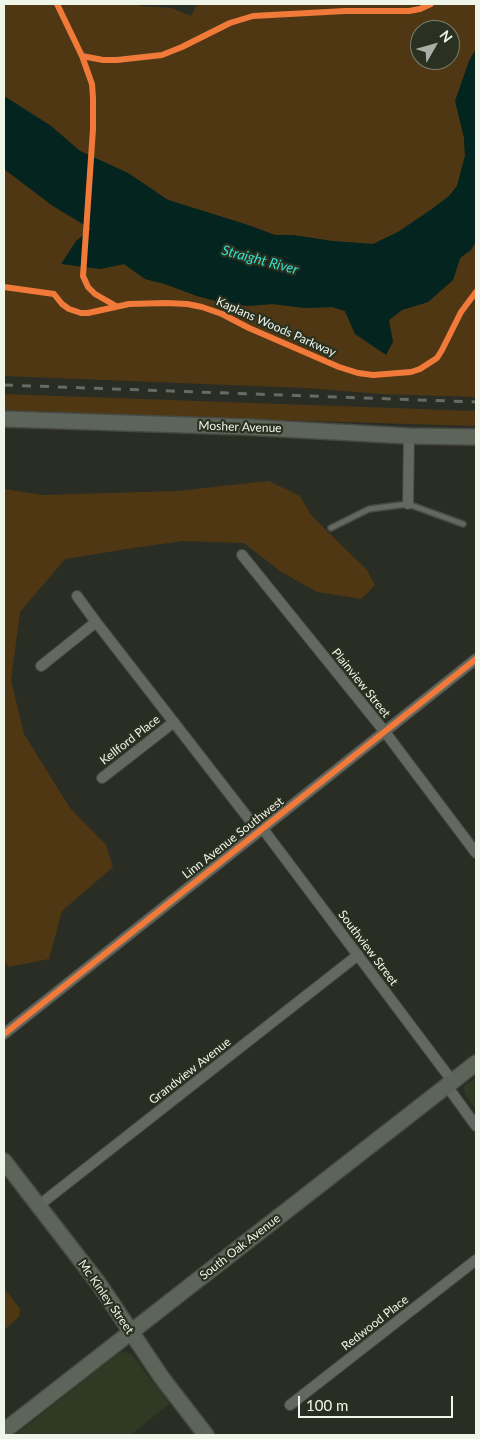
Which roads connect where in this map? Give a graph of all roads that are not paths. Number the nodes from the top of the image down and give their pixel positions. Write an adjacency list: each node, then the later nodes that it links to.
1 (4, 419): 2 (street, Mosher Avenue)
2 (409, 436): 3 (street, Mosher Avenue); 4 (street)
3 (476, 437)
4 (408, 504): 5 (lane); 6 (lane)
5 (463, 524)
6 (331, 528)
7 (242, 555): 13 (street, Plainview Street)
8 (77, 596): 9 (street, Southview Street)
9 (96, 622): 11 (street); 12 (street, Southview Street)
10 (476, 659): 13 (street, Linn Avenue Southwest)
11 (41, 666)
12 (174, 722): 14 (street, Kellford Place); 15 (street, Southview Street)
13 (385, 732): 15 (street, Linn Avenue Southwest); 16 (street, Plainview Street)
14 (102, 778)
15 (261, 830): 17 (street, Southview Street); 18 (street, Linn Avenue Southwest)
16 (476, 854)
17 (358, 955): 20 (street, Southview Street); 23 (street, Grandview Avenue)
18 (4, 1034)
19 (476, 1063): 20 (street, South Oak Avenue)
20 (450, 1084): 21 (street, Southview Street); 25 (street, South Oak Avenue)
21 (476, 1126)
22 (4, 1161): 23 (street, Mc Kinley Street)
23 (38, 1206): 25 (street, Mc Kinley Street)
24 (476, 1260): 26 (street, Redwood Place)
25 (131, 1331): 27 (street, South Oak Avenue); 28 (street, Mc Kinley Street)
26 (290, 1405)
27 (4, 1431)
28 (206, 1435)

